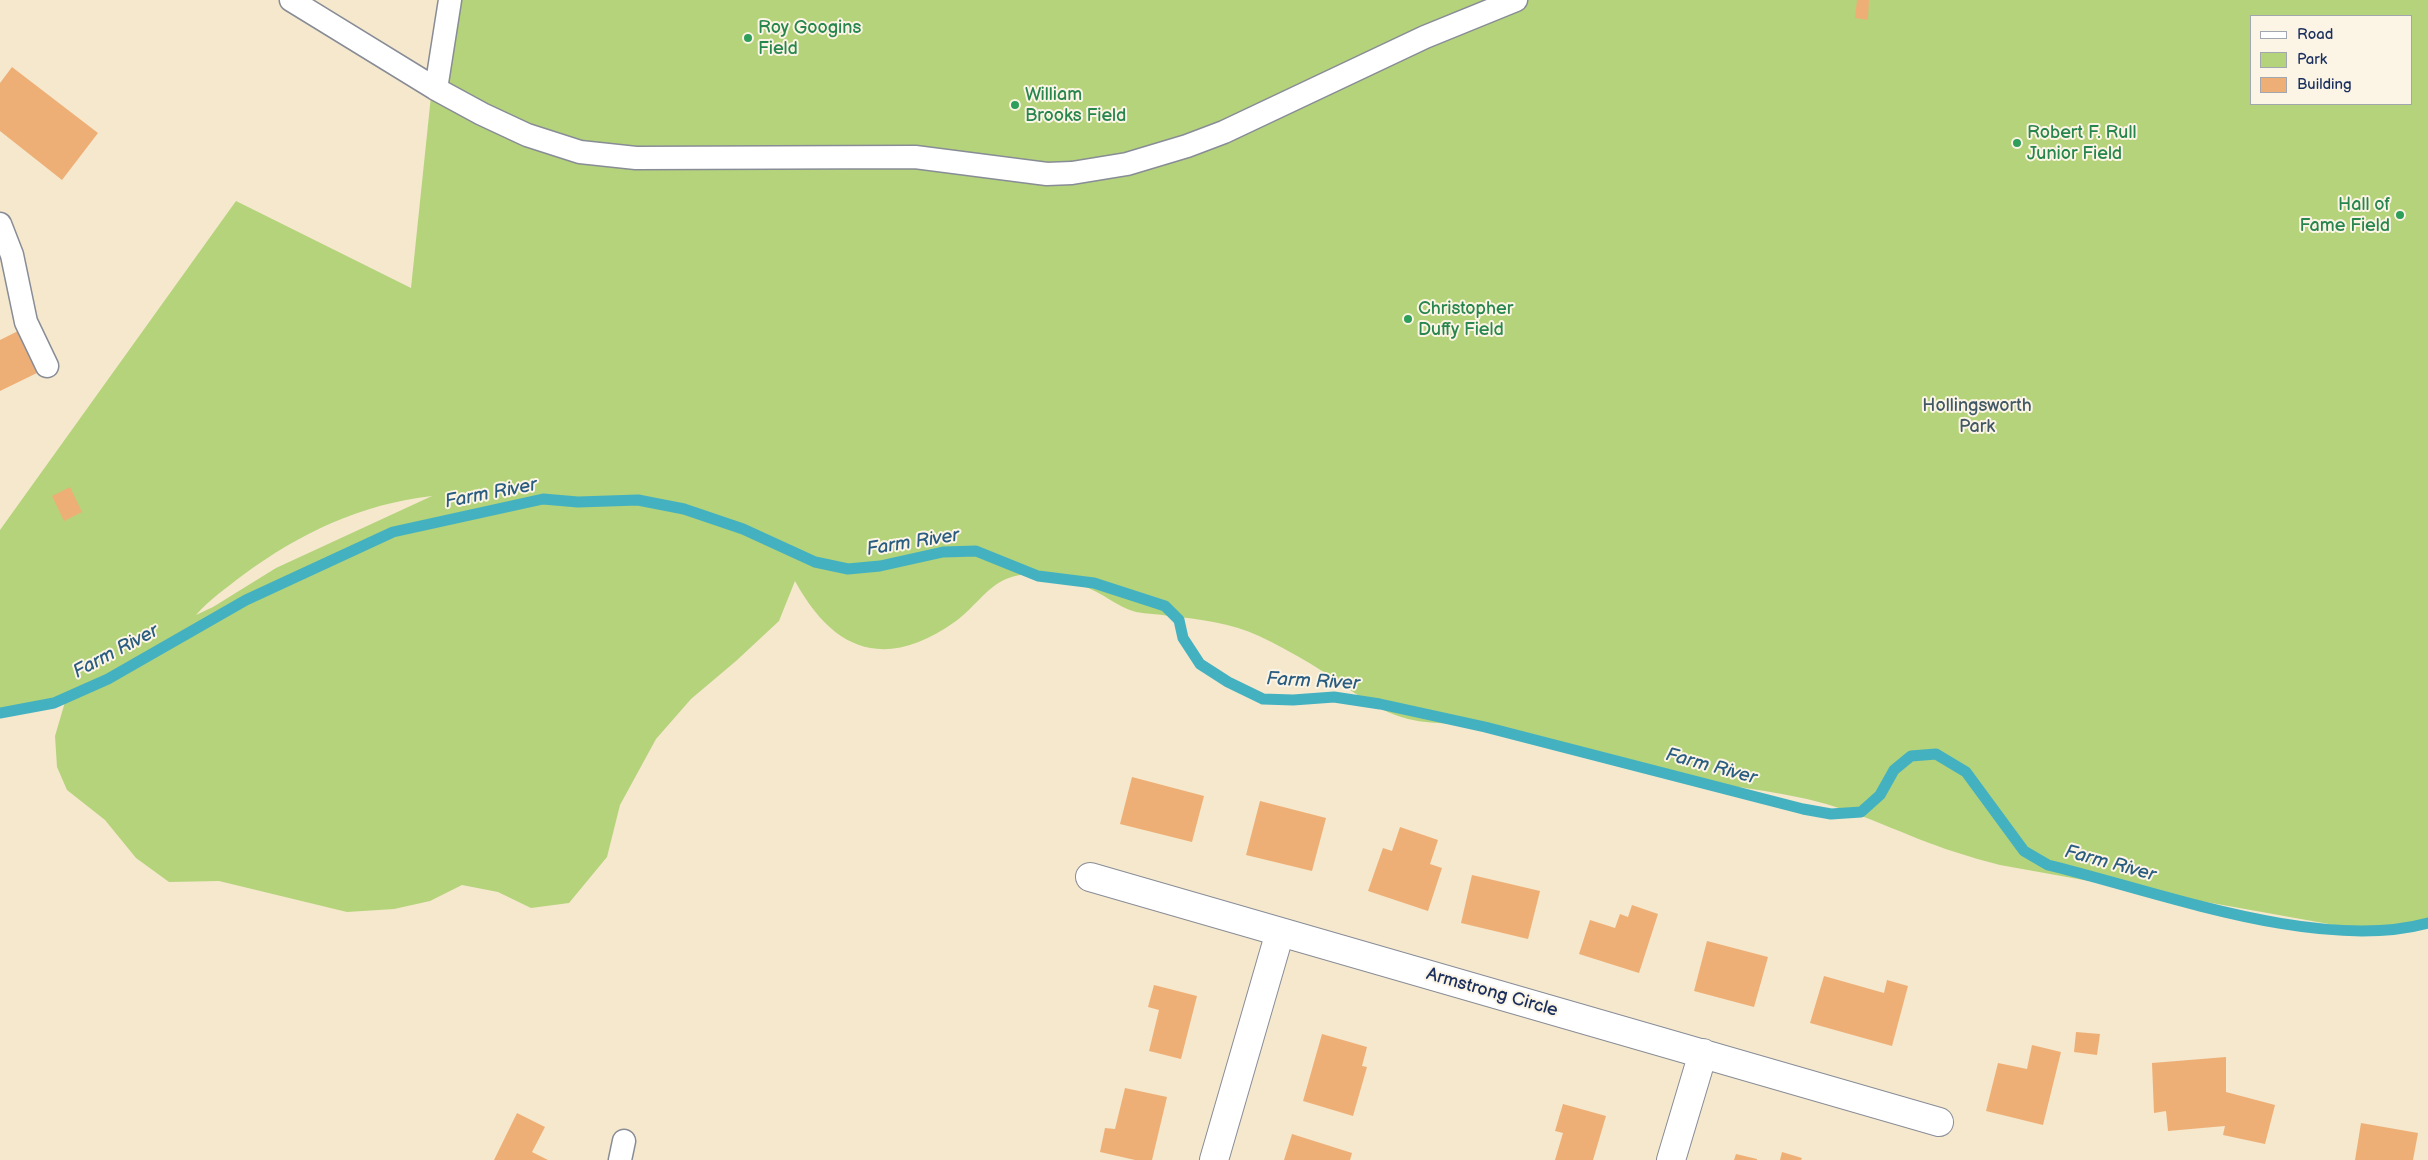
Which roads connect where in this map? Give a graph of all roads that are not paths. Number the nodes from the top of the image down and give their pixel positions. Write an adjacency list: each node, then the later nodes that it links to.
1 (290, 0): 4 (lane)
2 (450, 0): 4 (lane)
3 (1516, 0): 4 (lane)
4 (436, 89)
5 (0, 224): 6 (lane)
6 (47, 366)
7 (1090, 877): 8 (street, Armstrong Circle)
8 (1280, 932): 9 (street, Armstrong Circle); 11 (street)
9 (1703, 1054): 10 (street, Armstrong Circle); 12 (street)
10 (1940, 1122)
11 (1214, 1160)
12 (1671, 1160)

